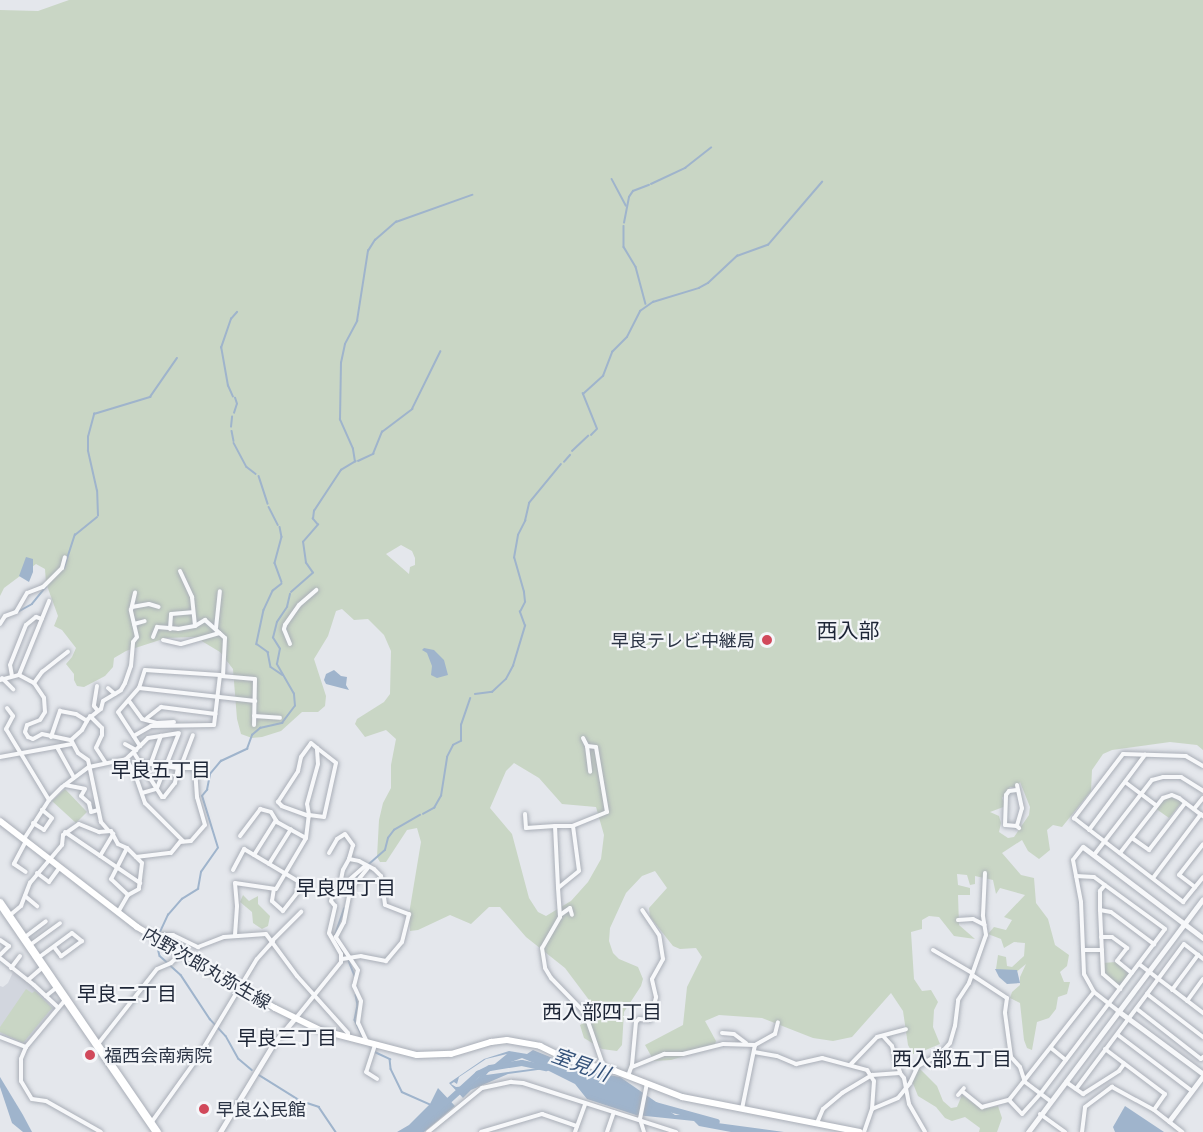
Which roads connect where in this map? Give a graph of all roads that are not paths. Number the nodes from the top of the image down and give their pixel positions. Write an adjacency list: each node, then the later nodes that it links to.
1 (65, 557): 12 (street)
2 (180, 571): 9 (street)
3 (316, 590): 19 (street)
4 (220, 591): 16 (street)
5 (135, 592): 7 (street)
6 (49, 601): 10 (street)
7 (132, 607): 8 (street); 13 (street)
8 (159, 607)
9 (192, 612): 14 (street); 15 (street)
10 (42, 619): 21 (street); 22 (street)
11 (145, 621): 13 (street)
12 (0, 624)
13 (134, 624): 30 (street)
14 (195, 626): 15 (street); 16 (street)
15 (170, 629): 17 (street)
16 (217, 631): 18 (street); 23 (street)
17 (153, 637)
18 (163, 640)
19 (290, 644)
20 (68, 652): 25 (street)
21 (19, 675): 22 (street); 25 (street)
22 (12, 676): 24 (street)
23 (222, 676): 28 (street); 31 (street); 33 (street)
24 (1, 679): 29 (street)
25 (34, 683): 49 (street)
26 (97, 686): 35 (street)
27 (108, 688): 30 (street)
28 (139, 688): 31 (street); 32 (street)
29 (13, 689)
30 (115, 694): 35 (street)
31 (218, 697): 33 (street); 36 (street)
32 (129, 701): 39 (street); 46 (street)
33 (255, 701): 38 (street)
34 (7, 708): 45 (street)
35 (99, 711): 37 (street)
36 (216, 714): 39 (street); 46 (street)
37 (90, 716): 41 (street); 62 (street)
38 (254, 717): 40 (street); 43 (street)
39 (147, 718): 42 (street)
40 (280, 718)
41 (87, 721): 49 (street); 51 (street)
42 (174, 722)
43 (254, 725)
44 (0, 729): 45 (street)
45 (6, 729): 58 (street)
46 (134, 735): 53 (street)
47 (193, 735): 68 (street)
48 (161, 736): 53 (street); 64 (street); 65 (street)
49 (50, 737): 51 (street)
50 (583, 738): 54 (street)
51 (72, 742): 55 (street); 67 (street)
52 (125, 744): 57 (street)
53 (140, 746): 57 (street)
54 (587, 746): 69 (street); 92 (street)
55 (57, 747): 58 (street); 70 (street)
56 (317, 748): 87 (street); 87 (street); 87 (street)
57 (135, 752): 61 (street); 63 (street)
58 (20, 753): 60 (street); 79 (street)
59 (1145, 755): 66 (street); 71 (street); 95 (street)
60 (0, 757)
61 (126, 759): 62 (street); 76 (street)
62 (105, 762): 67 (street)
63 (141, 763): 64 (street); 74 (street)
64 (151, 763): 65 (street)
65 (164, 765): 68 (street); 74 (street)
66 (1203, 766)
67 (89, 767): 70 (street); 84 (street)
68 (180, 767): 74 (street); 102 (street)
69 (590, 772)
70 (74, 778): 72 (street)
71 (1125, 782): 77 (street); 95 (street)
72 (65, 785): 79 (street); 84 (street)
73 (1017, 787): 73 (street)
74 (156, 789): 76 (street)
75 (1203, 791): 77 (street)
76 (142, 793): 102 (street)
77 (1140, 793): 81 (street); 103 (street)
78 (1203, 798): 82 (street)
79 (49, 800): 83 (street)
80 (1185, 803): 81 (street); 82 (street); 100 (street)
81 (1156, 805): 100 (street)
82 (1194, 809): 86 (street)
83 (42, 810): 90 (street); 90 (street)
84 (98, 810): 94 (street)
85 (525, 814): 91 (street)
86 (1202, 815): 126 (street)
87 (309, 816): 99 (street)
88 (276, 820): 93 (street); 98 (street); 109 (street)
89 (0, 821): 101 (main road, 内野次郎丸弥生線)
90 (33, 823): 101 (street)
91 (555, 826): 92 (street); 131 (street)
92 (573, 826): 131 (street)
93 (291, 829): 99 (street); 115 (street)
94 (108, 830): 96 (street); 97 (street)
95 (1089, 830): 103 (street)
96 (65, 832): 111 (street); 114 (street)
97 (113, 834): 106 (street); 111 (street)
98 (240, 836)
99 (306, 838): 122 (street)
100 (1131, 838): 108 (street)
101 (25, 840): 114 (main road, 内野次郎丸弥生線); 120 (street)
102 (183, 841): 112 (street)
103 (1104, 841): 108 (street); 110 (street)
104 (1203, 844): 130 (street)
105 (1083, 847): 110 (street); 124 (street)
106 (127, 848): 112 (street); 117 (street)
107 (329, 853): 113 (street)
108 (1120, 853): 126 (street)
109 (254, 855): 115 (street); 119 (street)
110 (1094, 855): 149 (street)
111 (100, 856): 117 (street)
112 (136, 857): 127 (street)
113 (349, 859): 116 (street); 133 (street)
114 (50, 860): 118 (main road, 内野次郎丸弥生線); 121 (street)
115 (269, 864): 122 (street)
116 (367, 866): 133 (street); 170 (street); 170 (street)
117 (117, 867): 127 (street); 135 (street)
118 (59, 868): 121 (street); 143 (main road, 内野次郎丸弥生線)
119 (232, 870)
120 (26, 872)
121 (37, 873): 136 (street)
122 (285, 873): 132 (street); 132 (street)
123 (985, 873): 150 (street)
124 (1076, 876): 129 (street); 163 (street)
125 (1203, 877): 130 (street)
126 (1153, 878): 130 (street)
127 (141, 884): 135 (street)
128 (324, 885): 134 (street)
129 (1105, 885): 141 (street); 160 (street)
130 (1195, 887)
131 (558, 888): 144 (street)
132 (274, 889): 152 (street)
133 (339, 890): 134 (street)
134 (333, 894): 171 (street)
135 (128, 895): 143 (street)
136 (25, 896): 139 (street); 146 (street)
137 (1203, 899): 149 (street)
138 (0, 903): 146 (highway)
139 (37, 906)
140 (642, 910): 219 (street)
141 (1100, 910): 155 (street); 160 (street)
142 (301, 912): 158 (street)
143 (118, 913): 154 (main road, 内野次郎丸弥生線)
144 (560, 915): 145 (street); 220 (street)
145 (573, 915)
146 (9, 916): 153 (highway)
147 (958, 920): 150 (street)
148 (60, 923): 151 (street)
149 (1184, 924): 156 (street); 176 (street)
150 (986, 926): 178 (street)
151 (53, 929): 153 (street); 159 (street)
152 (235, 936): 154 (street); 158 (street)
153 (24, 937): 159 (highway)
154 (154, 937): 165 (main road, 内野次郎丸弥生線)
155 (1101, 937): 164 (street); 177 (street)
156 (1203, 938)
157 (0, 940): 168 (street)
158 (273, 941): 183 (street); 189 (street)
159 (29, 945): 169 (highway)
160 (1154, 945): 173 (street)
161 (54, 947): 161 (street); 169 (street)
162 (933, 950): 178 (street)
163 (1083, 950): 164 (street); 186 (street)
164 (1102, 950): 184 (street)
165 (181, 953): 183 (main road, 内野次郎丸弥生線); 208 (street)
166 (1198, 955): 172 (street); 179 (street); 185 (street)
167 (21, 956): 175 (street)
168 (0, 957): 175 (street)
169 (38, 958): 174 (highway)
170 (352, 958): 171 (street); 207 (street)
171 (342, 959): 189 (street)
172 (1203, 959)
173 (1139, 964): 176 (street); 177 (street)
174 (44, 967): 181 (street); 182 (highway)
175 (11, 968): 181 (street)
176 (1149, 971): 179 (street); 195 (street)
177 (1132, 973): 184 (street)
178 (972, 974): 227 (street); 229 (street)
179 (1159, 979): 185 (street); 187 (street)
180 (1203, 979): 191 (street)
181 (28, 980): 188 (street)
182 (57, 987): 188 (street); 190 (highway)
183 (239, 987): 197 (main road, 内野次郎丸弥生線); 244 (street)
184 (1120, 989): 192 (street)
185 (1172, 990): 191 (street)
186 (1094, 992): 192 (street); 211 (street)
187 (1147, 994): 194 (street); 205 (street)
188 (46, 996): 193 (street)
189 (314, 998): 197 (street); 206 (street)
190 (66, 999): 193 (street); 208 (highway)
191 (1187, 1000): 196 (street)
192 (1109, 1004): 195 (street); 216 (street)
193 (58, 1007): 210 (street)
194 (1137, 1009): 198 (street); 215 (street)
195 (1118, 1011): 198 (street); 226 (street)
196 (1203, 1013)
197 (295, 1019): 206 (main road, 内野次郎丸弥生線); 249 (street)
198 (1129, 1019): 202 (street); 223 (street)
199 (778, 1023): 209 (street)
200 (906, 1029): 203 (street)
201 (722, 1033): 209 (street)
202 (1118, 1035): 213 (street); 232 (street)
203 (883, 1036): 217 (street); 221 (street)
204 (0, 1037): 210 (street)
205 (1203, 1037)
206 (348, 1038): 207 (main road, 内野次郎丸弥生線)
207 (367, 1043): 212 (main road, 内野次郎丸弥生線)
208 (97, 1044): 244 (highway)
209 (755, 1044): 214 (street); 219 (street)
210 (26, 1047): 247 (street)
211 (1051, 1048): 216 (street); 227 (street)
212 (374, 1049): 220 (main road, 内野次郎丸弥生線); 225 (street)
213 (1105, 1049): 218 (street); 230 (street)
214 (754, 1052): 217 (street); 238 (street)
215 (1203, 1057)
216 (1066, 1060): 233 (street)
217 (852, 1064): 222 (street)
218 (1124, 1064): 230 (street); 239 (street)
219 (632, 1067): 224 (street)
220 (604, 1069): 224 (main road, 内野次郎丸弥生線)
221 (900, 1073): 222 (street); 229 (street)
222 (872, 1075): 237 (street); 245 (street)
223 (1203, 1075): 232 (street)
224 (628, 1076): 228 (main road, 内野次郎丸弥生線)
225 (377, 1079)
226 (1065, 1081): 230 (street); 235 (street)
227 (1025, 1082): 233 (street); 234 (street)
228 (647, 1086): 238 (main road, 内野次郎丸弥生線); 242 (street)
229 (906, 1089): 237 (street); 257 (street)
230 (1076, 1089)
231 (961, 1091): 234 (street)
232 (1192, 1091): 243 (street)
233 (1041, 1094): 234 (street); 235 (street)
234 (1009, 1100)
235 (1050, 1101): 241 (street)
236 (585, 1104): 240 (street); 246 (street); 250 (street)
237 (872, 1109): 256 (street)
238 (742, 1110): 245 (main road, 内野次郎丸弥生線)
239 (1154, 1110): 243 (street); 260 (street)
240 (614, 1112): 242 (street); 253 (street)
241 (1040, 1114): 258 (street); 259 (street)
242 (640, 1120): 254 (street); 255 (street)
243 (1169, 1121): 261 (street)
244 (151, 1123): 248 (highway)
245 (816, 1124): 256 (main road, 内野次郎丸弥生線)
246 (577, 1126): 251 (street); 252 (street)
247 (101, 1132)
248 (157, 1132)
249 (220, 1132)
250 (428, 1132)
251 (481, 1132)
252 (575, 1132)
253 (607, 1132)
254 (644, 1132)
255 (676, 1132)
256 (862, 1132)
257 (926, 1132)
258 (1028, 1132)
259 (1065, 1132)
260 (1082, 1132)
261 (1182, 1132)

